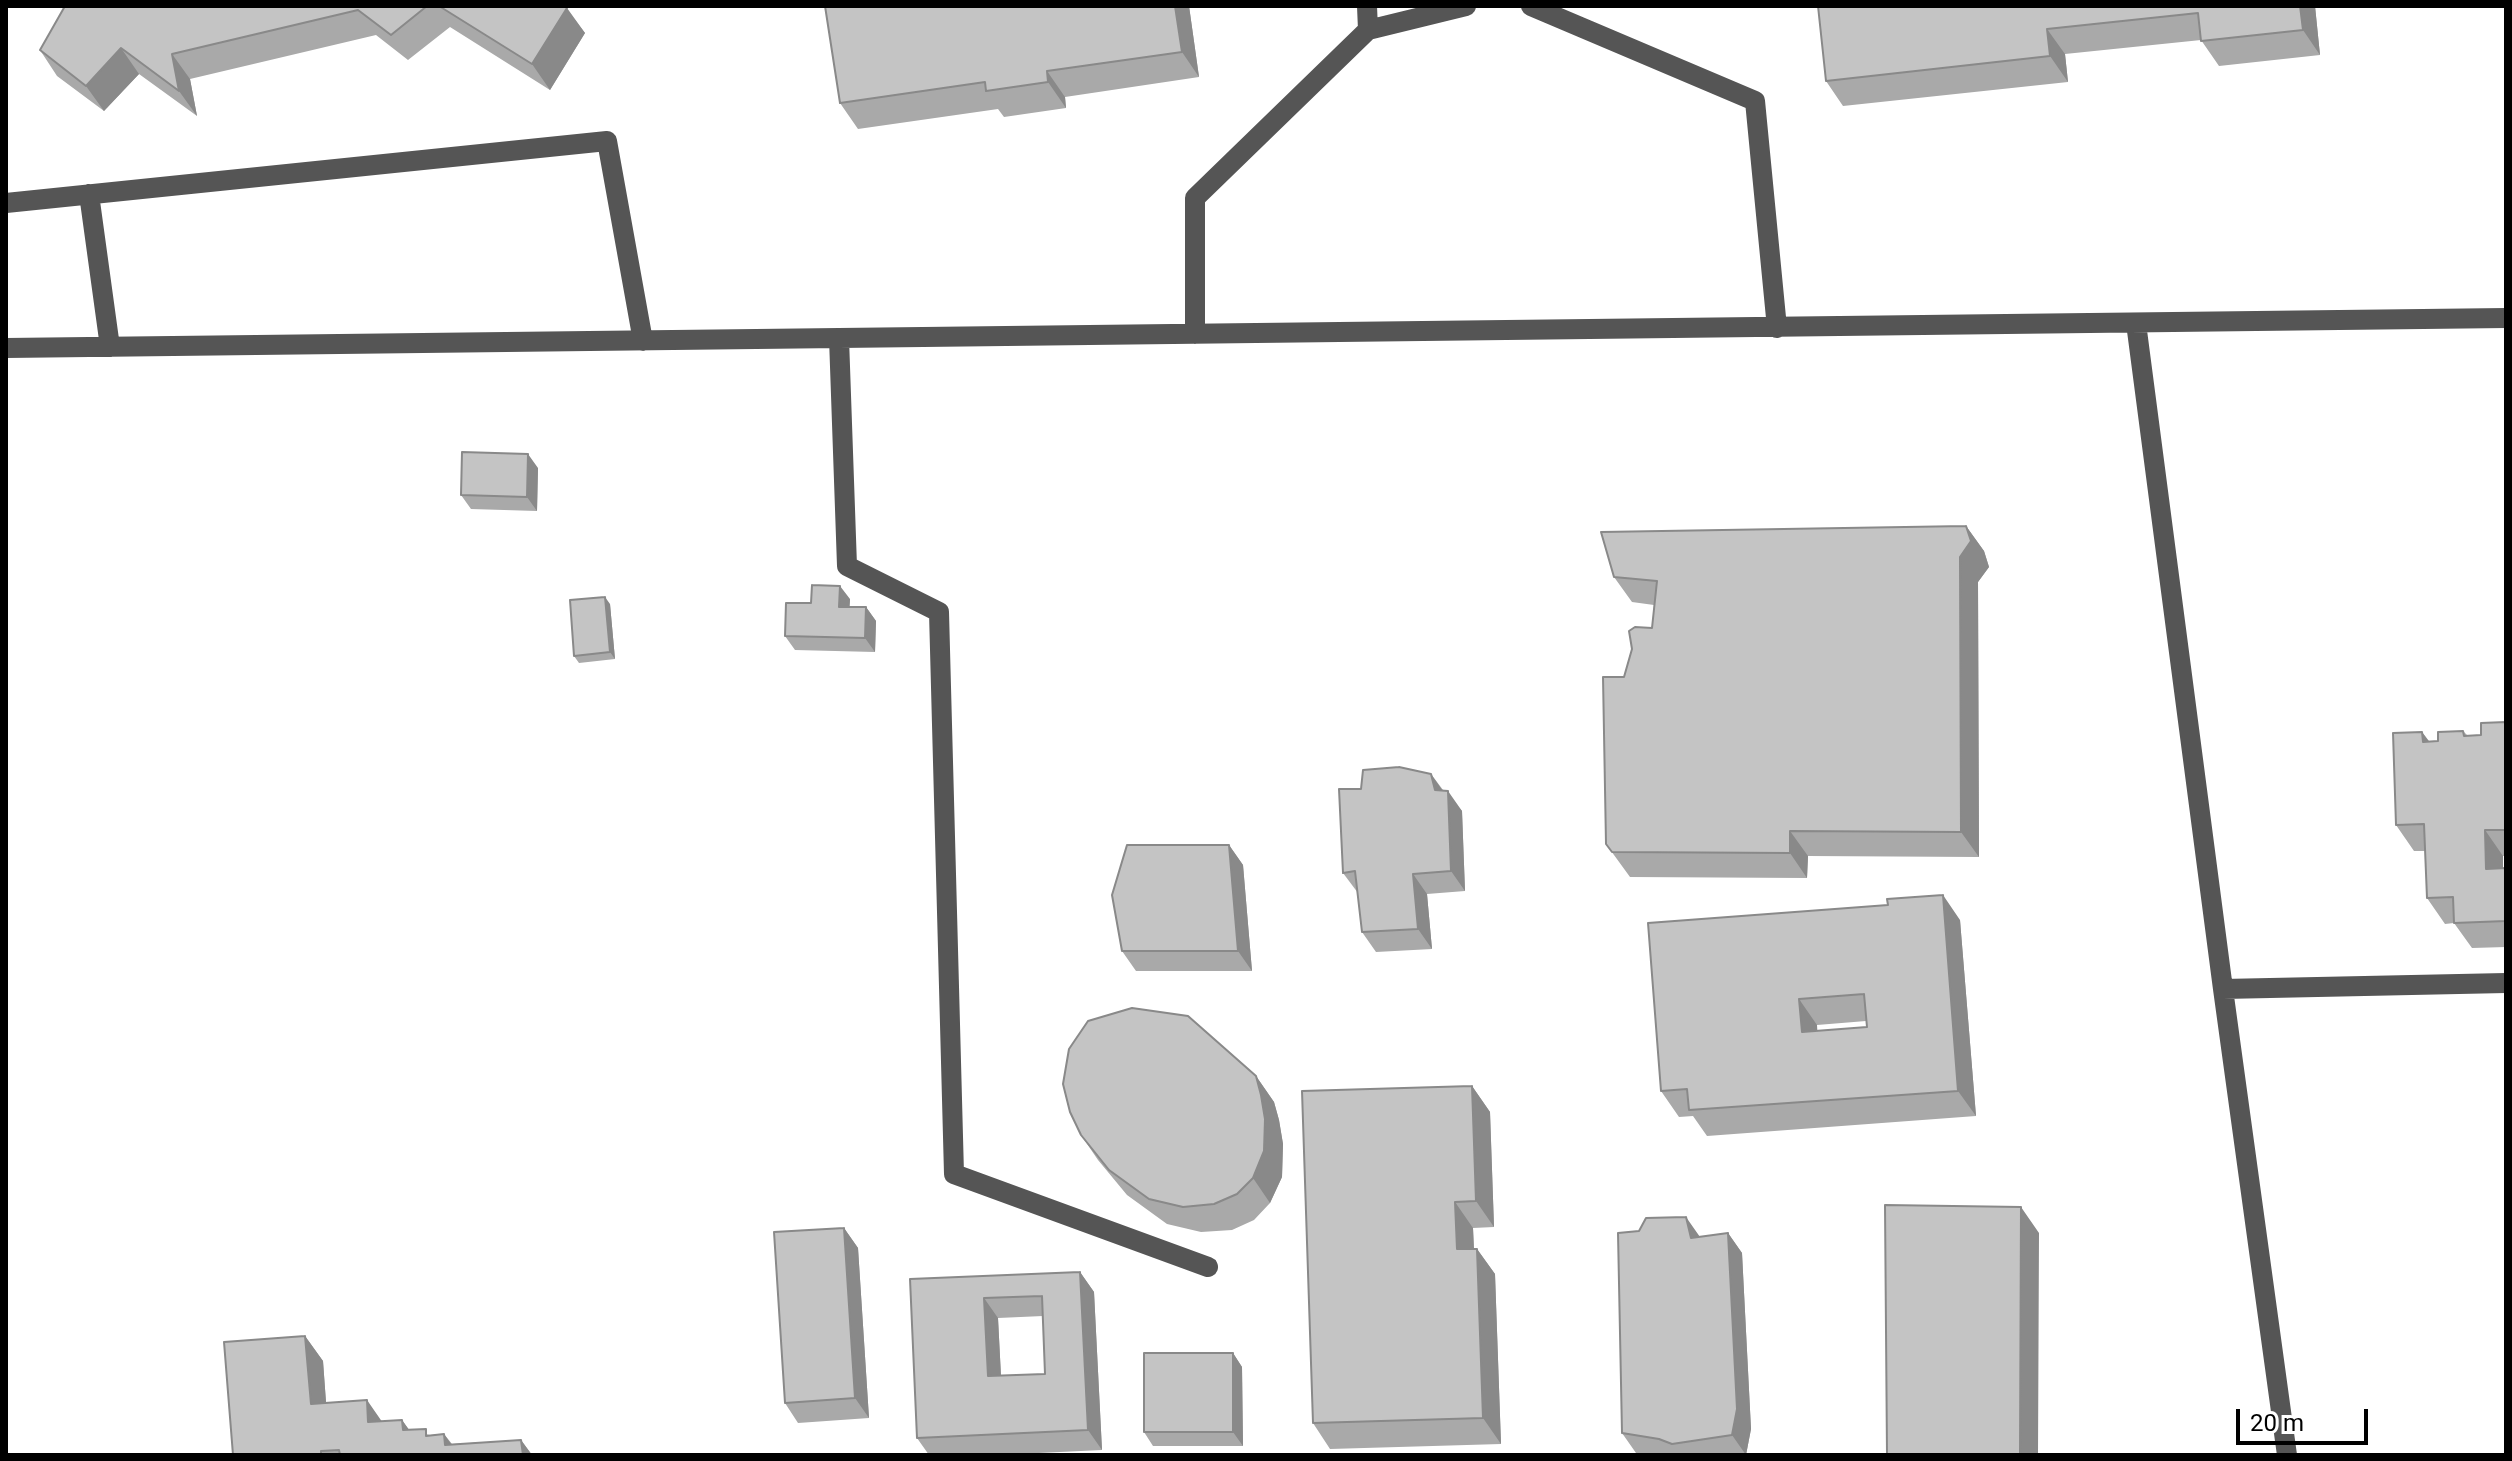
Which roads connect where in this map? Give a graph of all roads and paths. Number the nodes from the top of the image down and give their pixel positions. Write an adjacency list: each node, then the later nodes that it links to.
1 (1367, 6): 4 (street)
2 (1466, 6): 4 (street)
3 (1531, 6): 9 (street)
4 (1368, 30): 10 (street)
5 (89, 194): 6 (street); 12 (street); 13 (street)
6 (6, 203)
7 (2506, 318): 8 (street)
8 (2136, 323): 9 (street); 16 (street)
9 (1777, 328): 10 (street)
10 (1195, 334): 11 (street)
11 (839, 338): 12 (street); 17 (street)
12 (643, 341): 13 (street)
13 (110, 347): 14 (street)
14 (6, 348)
15 (2506, 983): 16 (street)
16 (2223, 989): 18 (street)
17 (1208, 1267)
18 (2287, 1455)

